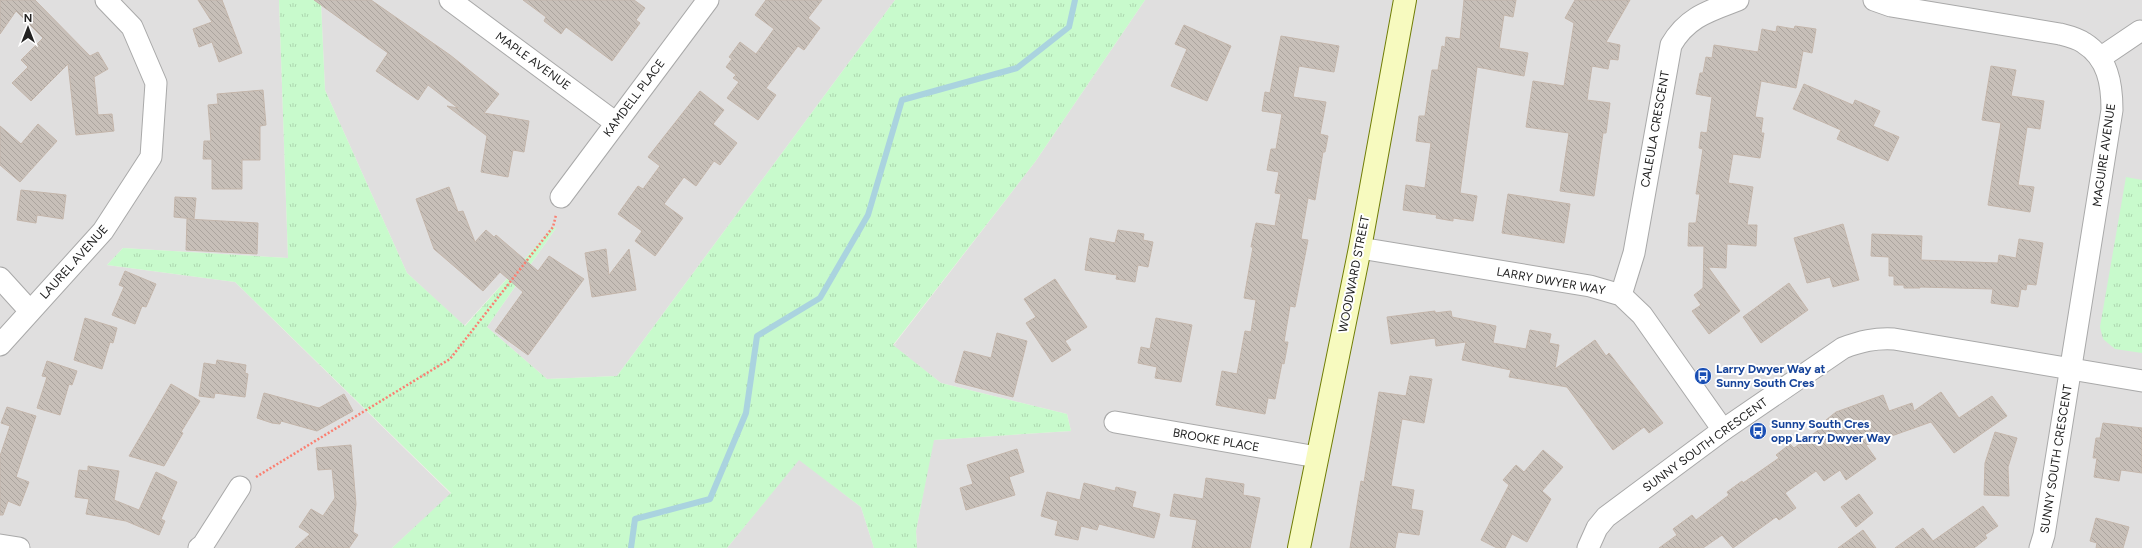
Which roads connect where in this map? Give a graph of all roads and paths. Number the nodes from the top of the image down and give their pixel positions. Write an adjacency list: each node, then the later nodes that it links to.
1 (106, 0): 14 (street, LAUREL AVENUE)
2 (450, 0): 9 (street, MAPLE AVENUE)
3 (708, 0): 9 (street, KAMDELL PLACE)
4 (1405, 0): 11 (street, WOODWARD STREET)
5 (1738, 0): 13 (street, CALEULA CRESCENT)
6 (1874, 0): 8 (street, MAGUIRE AVENUE)
7 (2140, 31): 8 (street)
8 (2100, 58): 16 (street, MAGUIRE AVENUE)
9 (616, 123): 10 (street, KAMDELL PLACE)
10 (561, 197): 21 (path)
11 (1360, 248): 13 (street, LARRY DWYER WAY); 20 (street, WOODWARD STREET)
12 (0, 278): 14 (street)
13 (1621, 295): 19 (street, LARRY DWYER WAY)
14 (30, 311): 15 (street, LAUREL AVENUE)
15 (0, 345)
16 (2070, 369): 17 (street, SUNNY SOUTH CRESCENT); 19 (street, SUNNY SOUTH CRESCENT); 27 (street, SUNNY SOUTH CRESCENT)
17 (2142, 381)
18 (1115, 422): 20 (street, BROOKE PLACE)
19 (1723, 430): 26 (street, SUNNY SOUTH CRESCENT)
20 (1317, 457): 25 (street, WOODWARD STREET)
21 (240, 487): 24 (street)
22 (0, 545): 23 (street)
23 (20, 548)
24 (199, 548)
25 (1299, 548)
26 (1588, 548)
27 (2040, 548)

